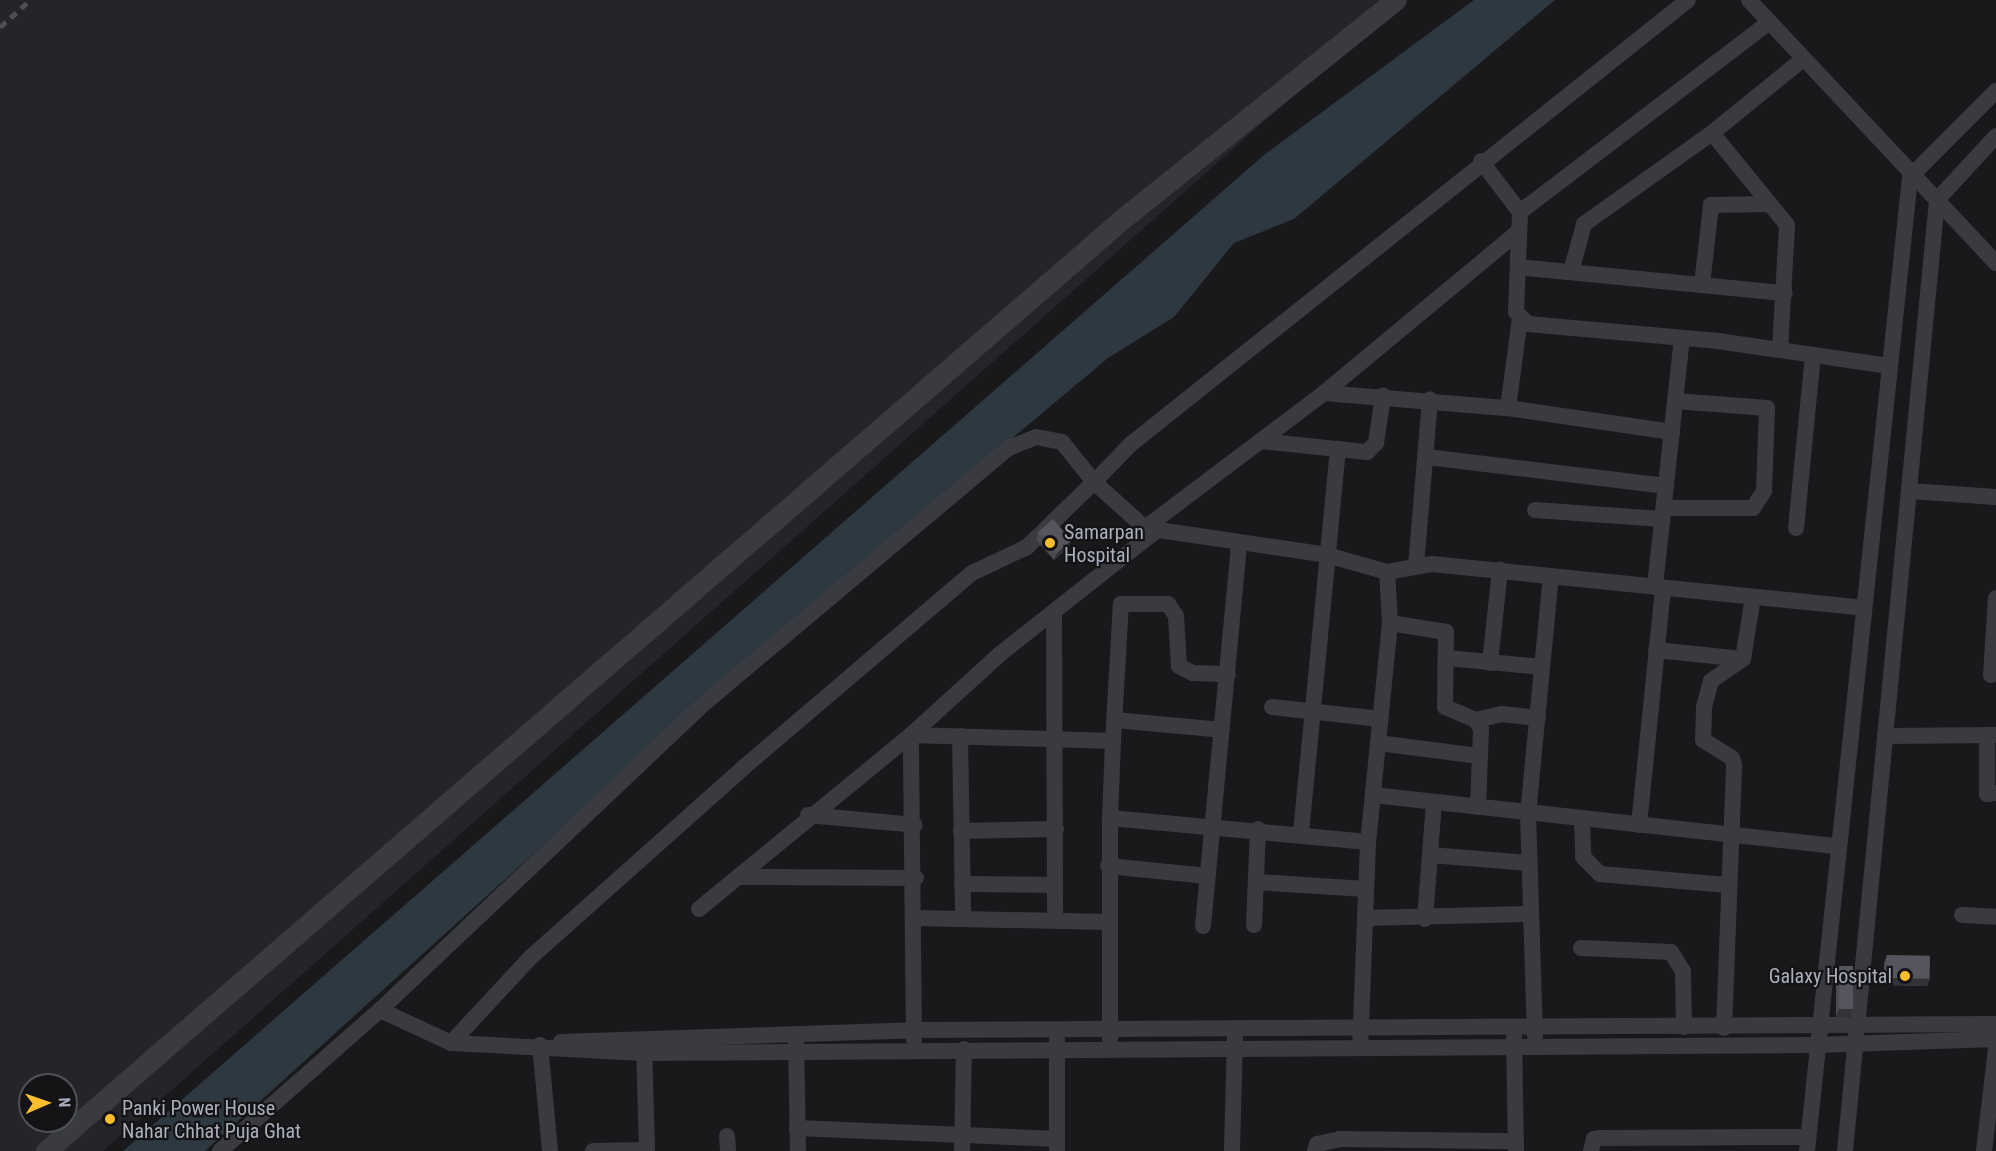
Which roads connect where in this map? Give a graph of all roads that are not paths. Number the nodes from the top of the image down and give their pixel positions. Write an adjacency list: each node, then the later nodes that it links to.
1 (1396, 0): 156 (street)
2 (1688, 0): 9 (street)
3 (1749, 0): 4 (street)
4 (1769, 22): 5 (street); 13 (street)
5 (1803, 59): 7 (street); 10 (street)
6 (1996, 91): 10 (street)
7 (1712, 133): 12 (street); 17 (street)
8 (1996, 136): 11 (street)
9 (1481, 161): 13 (street); 34 (street)
10 (1910, 177): 11 (street); 24 (street)
11 (1936, 200): 15 (street); 36 (street)
12 (1770, 204): 18 (street); 19 (street)
13 (1520, 212): 14 (street)
14 (1519, 231): 16 (street); 25 (street)
15 (1996, 263)
16 (1518, 267): 17 (street); 20 (street)
17 (1571, 272): 18 (street)
18 (1702, 285): 19 (street)
19 (1785, 293): 22 (street)
20 (1520, 318): 21 (street); 29 (street)
21 (1682, 338): 22 (street); 28 (street)
22 (1780, 350): 23 (street)
23 (1813, 355): 24 (street); 40 (street)
24 (1889, 366): 51 (street)
25 (1324, 393): 26 (street); 31 (street)
26 (1383, 396): 27 (street); 32 (street)
27 (1430, 400): 29 (street); 33 (street)
28 (1675, 401): 30 (street); 39 (street)
29 (1508, 408): 30 (street)
30 (1672, 432): 35 (street)
31 (1260, 441): 32 (street); 41 (street)
32 (1338, 449): 43 (street)
33 (1427, 457): 35 (street); 44 (street)
34 (1094, 482): 41 (street); 118 (street); 133 (street)
35 (1666, 486): 39 (street)
36 (1910, 491): 37 (street); 69 (street)
37 (1996, 496)
38 (1535, 510): 39 (street)
39 (1663, 513): 48 (street)
40 (1796, 528)
41 (1151, 530): 42 (street); 52 (street)
42 (1239, 543): 43 (street); 59 (street)
43 (1327, 555): 46 (street); 62 (street)
44 (1416, 566): 45 (street); 46 (street)
45 (1500, 570): 47 (street); 57 (street)
46 (1387, 572): 53 (street)
47 (1551, 576): 48 (street); 58 (street)
48 (1659, 587): 49 (street); 54 (street)
49 (1753, 597): 51 (street); 56 (street)
50 (1996, 598): 60 (street)
51 (1862, 608): 93 (street)
52 (1054, 612): 68 (street); 72 (street)
53 (1390, 623): 55 (street); 64 (street)
54 (1656, 650): 56 (street); 86 (street)
55 (1447, 658): 57 (street); 66 (street)
56 (1743, 659): 91 (street)
57 (1490, 663): 58 (street)
58 (1542, 667): 63 (street)
59 (1228, 674): 65 (street); 67 (street)
60 (1991, 675)
61 (1272, 707): 62 (street)
62 (1311, 712): 64 (street); 90 (street)
63 (1538, 718): 66 (street); 80 (street)
64 (1380, 719): 74 (street)
65 (1114, 720): 67 (street); 73 (street)
66 (1476, 720): 75 (street)
67 (1222, 730): 85 (street)
68 (911, 735): 71 (street); 81 (street); 84 (street)
69 (1885, 735): 70 (street); 124 (street)
70 (1992, 735): 76 (street)
71 (960, 736): 72 (street); 89 (street)
72 (1057, 738): 73 (street); 87 (street)
73 (1113, 741): 82 (street)
74 (1378, 743): 75 (street); 77 (street)
75 (1480, 756): 79 (street)
76 (1996, 793)
77 (1373, 795): 78 (street); 92 (street)
78 (1434, 802): 79 (street); 94 (street)
79 (1478, 807): 80 (street)
80 (1528, 814): 83 (street); 95 (street)
81 (808, 815): 84 (street); 98 (street)
82 (1110, 818): 85 (street); 96 (street)
83 (1582, 819): 86 (street); 103 (street)
84 (915, 825): 99 (street)
85 (1212, 825): 88 (street); 97 (street)
86 (1639, 825): 91 (street)
87 (1056, 828): 89 (street); 102 (street)
88 (1258, 829): 90 (street); 100 (street)
89 (962, 831): 101 (street)
90 (1301, 833): 92 (street)
91 (1730, 835): 93 (street); 103 (street)
92 (1368, 842): 104 (street)
93 (1837, 846): 123 (street)
94 (1430, 855): 95 (street); 112 (street)
95 (1529, 863): 106 (street)
96 (1108, 866): 97 (street); 114 (street)
97 (1208, 876): 116 (street)
98 (741, 877): 99 (street); 105 (street)
99 (916, 878): 110 (street)
100 (1256, 882): 104 (street); 115 (street)
101 (962, 884): 102 (street); 108 (street)
102 (1056, 885): 113 (street)
103 (1727, 885): 126 (street)
104 (1366, 889): 111 (street)
105 (699, 909)
106 (1529, 914): 112 (street); 121 (street)
107 (1962, 915): 109 (street)
108 (963, 916): 110 (street); 113 (street)
109 (1996, 917)
110 (915, 918): 129 (street)
111 (1365, 918): 112 (street); 122 (street)
112 (1425, 919)
113 (1055, 920): 114 (street)
114 (1107, 922): 130 (street)
115 (1254, 925)
116 (1203, 926)
117 (1581, 948): 125 (street)
118 (381, 1010): 133 (street); 157 (street)
119 (1996, 1024): 124 (street)
120 (1514, 1026): 121 (street); 122 (street); 138 (street)
121 (1535, 1026): 125 (street); 139 (street)
122 (1360, 1027): 128 (street); 140 (street)
123 (1818, 1027): 124 (street); 126 (street); 136 (street)
124 (1857, 1027): 134 (street)
125 (1684, 1028): 126 (street)
126 (1724, 1028)
127 (1056, 1029): 129 (street); 130 (street); 141 (street)
128 (1235, 1029): 130 (street); 143 (street)
129 (914, 1030): 131 (street); 145 (street)
130 (1110, 1030): 142 (street)
131 (796, 1032): 135 (street); 144 (street)
132 (1996, 1039): 134 (street)
133 (451, 1043): 137 (street)
134 (1855, 1044): 136 (street); 166 (street)
135 (644, 1045): 137 (street); 144 (street); 155 (street)
136 (1815, 1045): 139 (street); 151 (street)
137 (540, 1046): 158 (street)
138 (1515, 1046): 139 (street); 140 (street); 154 (street)
139 (1536, 1046)
140 (1360, 1047): 143 (street)
141 (1057, 1048): 142 (street); 146 (street); 152 (street)
142 (1111, 1048): 143 (street)
143 (1234, 1048): 163 (street)
144 (797, 1049): 145 (street); 148 (street)
145 (915, 1049): 146 (street)
146 (964, 1049): 149 (street)
147 (1996, 1049): 167 (street)
148 (797, 1128): 149 (street); 161 (street)
149 (963, 1131): 152 (street); 162 (street)
150 (1707, 1144): 151 (street); 165 (street)
151 (1807, 1144)
152 (1057, 1145)
153 (1439, 1145): 154 (street); 164 (street)
154 (1516, 1146)
155 (647, 1150): 160 (street)
156 (46, 1151)
157 (220, 1151)
158 (548, 1151)
159 (593, 1151): 160 (street)
160 (599, 1151)
161 (798, 1151)
162 (962, 1151)
163 (1232, 1151)
164 (1315, 1151)
165 (1591, 1151)
166 (1845, 1151)
167 (1984, 1151)

